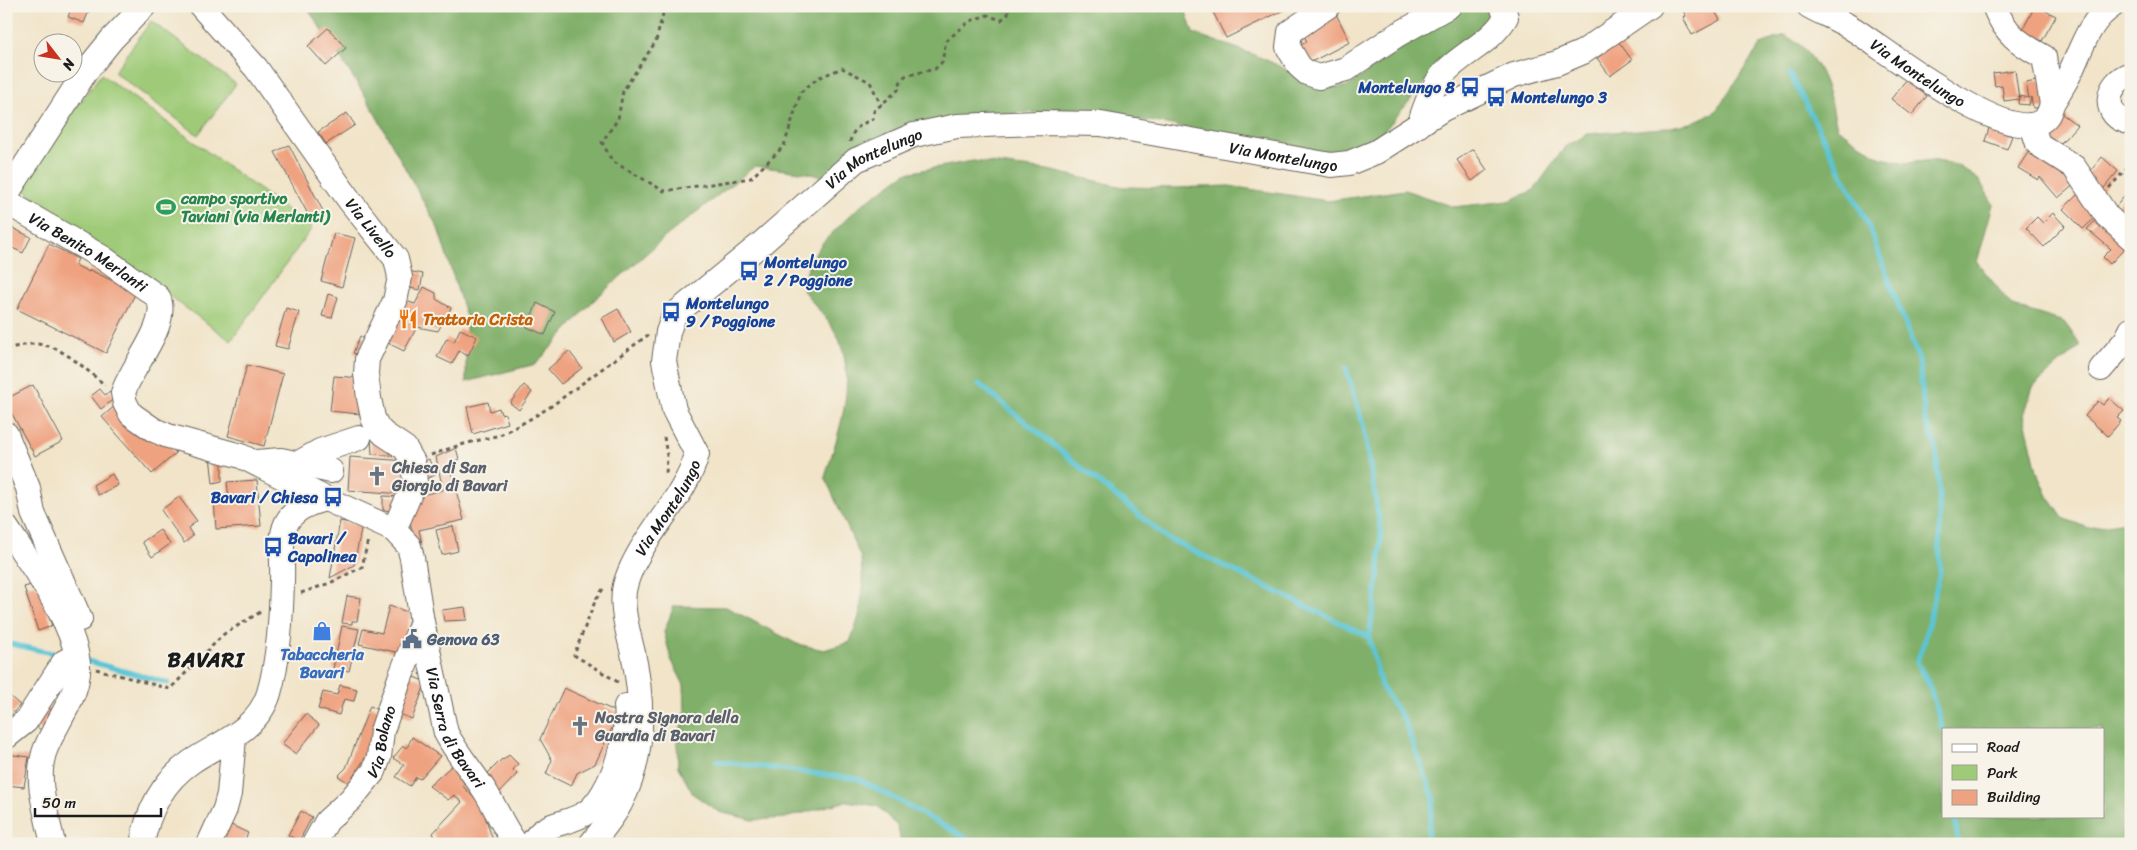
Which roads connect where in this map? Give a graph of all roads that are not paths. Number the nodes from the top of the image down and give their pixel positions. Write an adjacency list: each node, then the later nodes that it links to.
1 (144, 6): 20 (street, Via Benito Merlanti)
2 (201, 6): 25 (street, Via Livello)
3 (1328, 6): 4 (street)
4 (1449, 6)
5 (1502, 6): 13 (street)
6 (1650, 6): 13 (street, Via Montelungo)
7 (1809, 6): 14 (street, Via Montelungo)
8 (1994, 6): 11 (street)
9 (2112, 6): 11 (street)
10 (2131, 74): 12 (street)
11 (2052, 104): 14 (street)
12 (2131, 122)
13 (1419, 125): 26 (street, Via Montelungo)
14 (2032, 125): 15 (street)
15 (2131, 238)
16 (2131, 330): 17 (street)
17 (2101, 369)
18 (6, 434): 28 (street)
19 (358, 438): 21 (street)
20 (251, 462): 21 (street); 23 (street)
21 (297, 464): 22 (street)
22 (330, 471)
23 (326, 500): 25 (street, Via Serra di Bavari); 31 (street)
24 (6, 527): 28 (street)
25 (394, 530): 27 (street, Via Serra di Bavari)
26 (617, 583): 37 (street); 38 (street, Via Montelungo)
27 (422, 622): 32 (street, Via Serra di Bavari); 36 (street, Via Bolano)
28 (70, 633): 29 (street)
29 (78, 664): 30 (street); 33 (street)
30 (6, 737)
31 (234, 738): 34 (street); 35 (street)
32 (510, 840)
33 (53, 844)
34 (142, 844)
35 (209, 844)
36 (314, 844)
37 (532, 844)
38 (592, 844)

